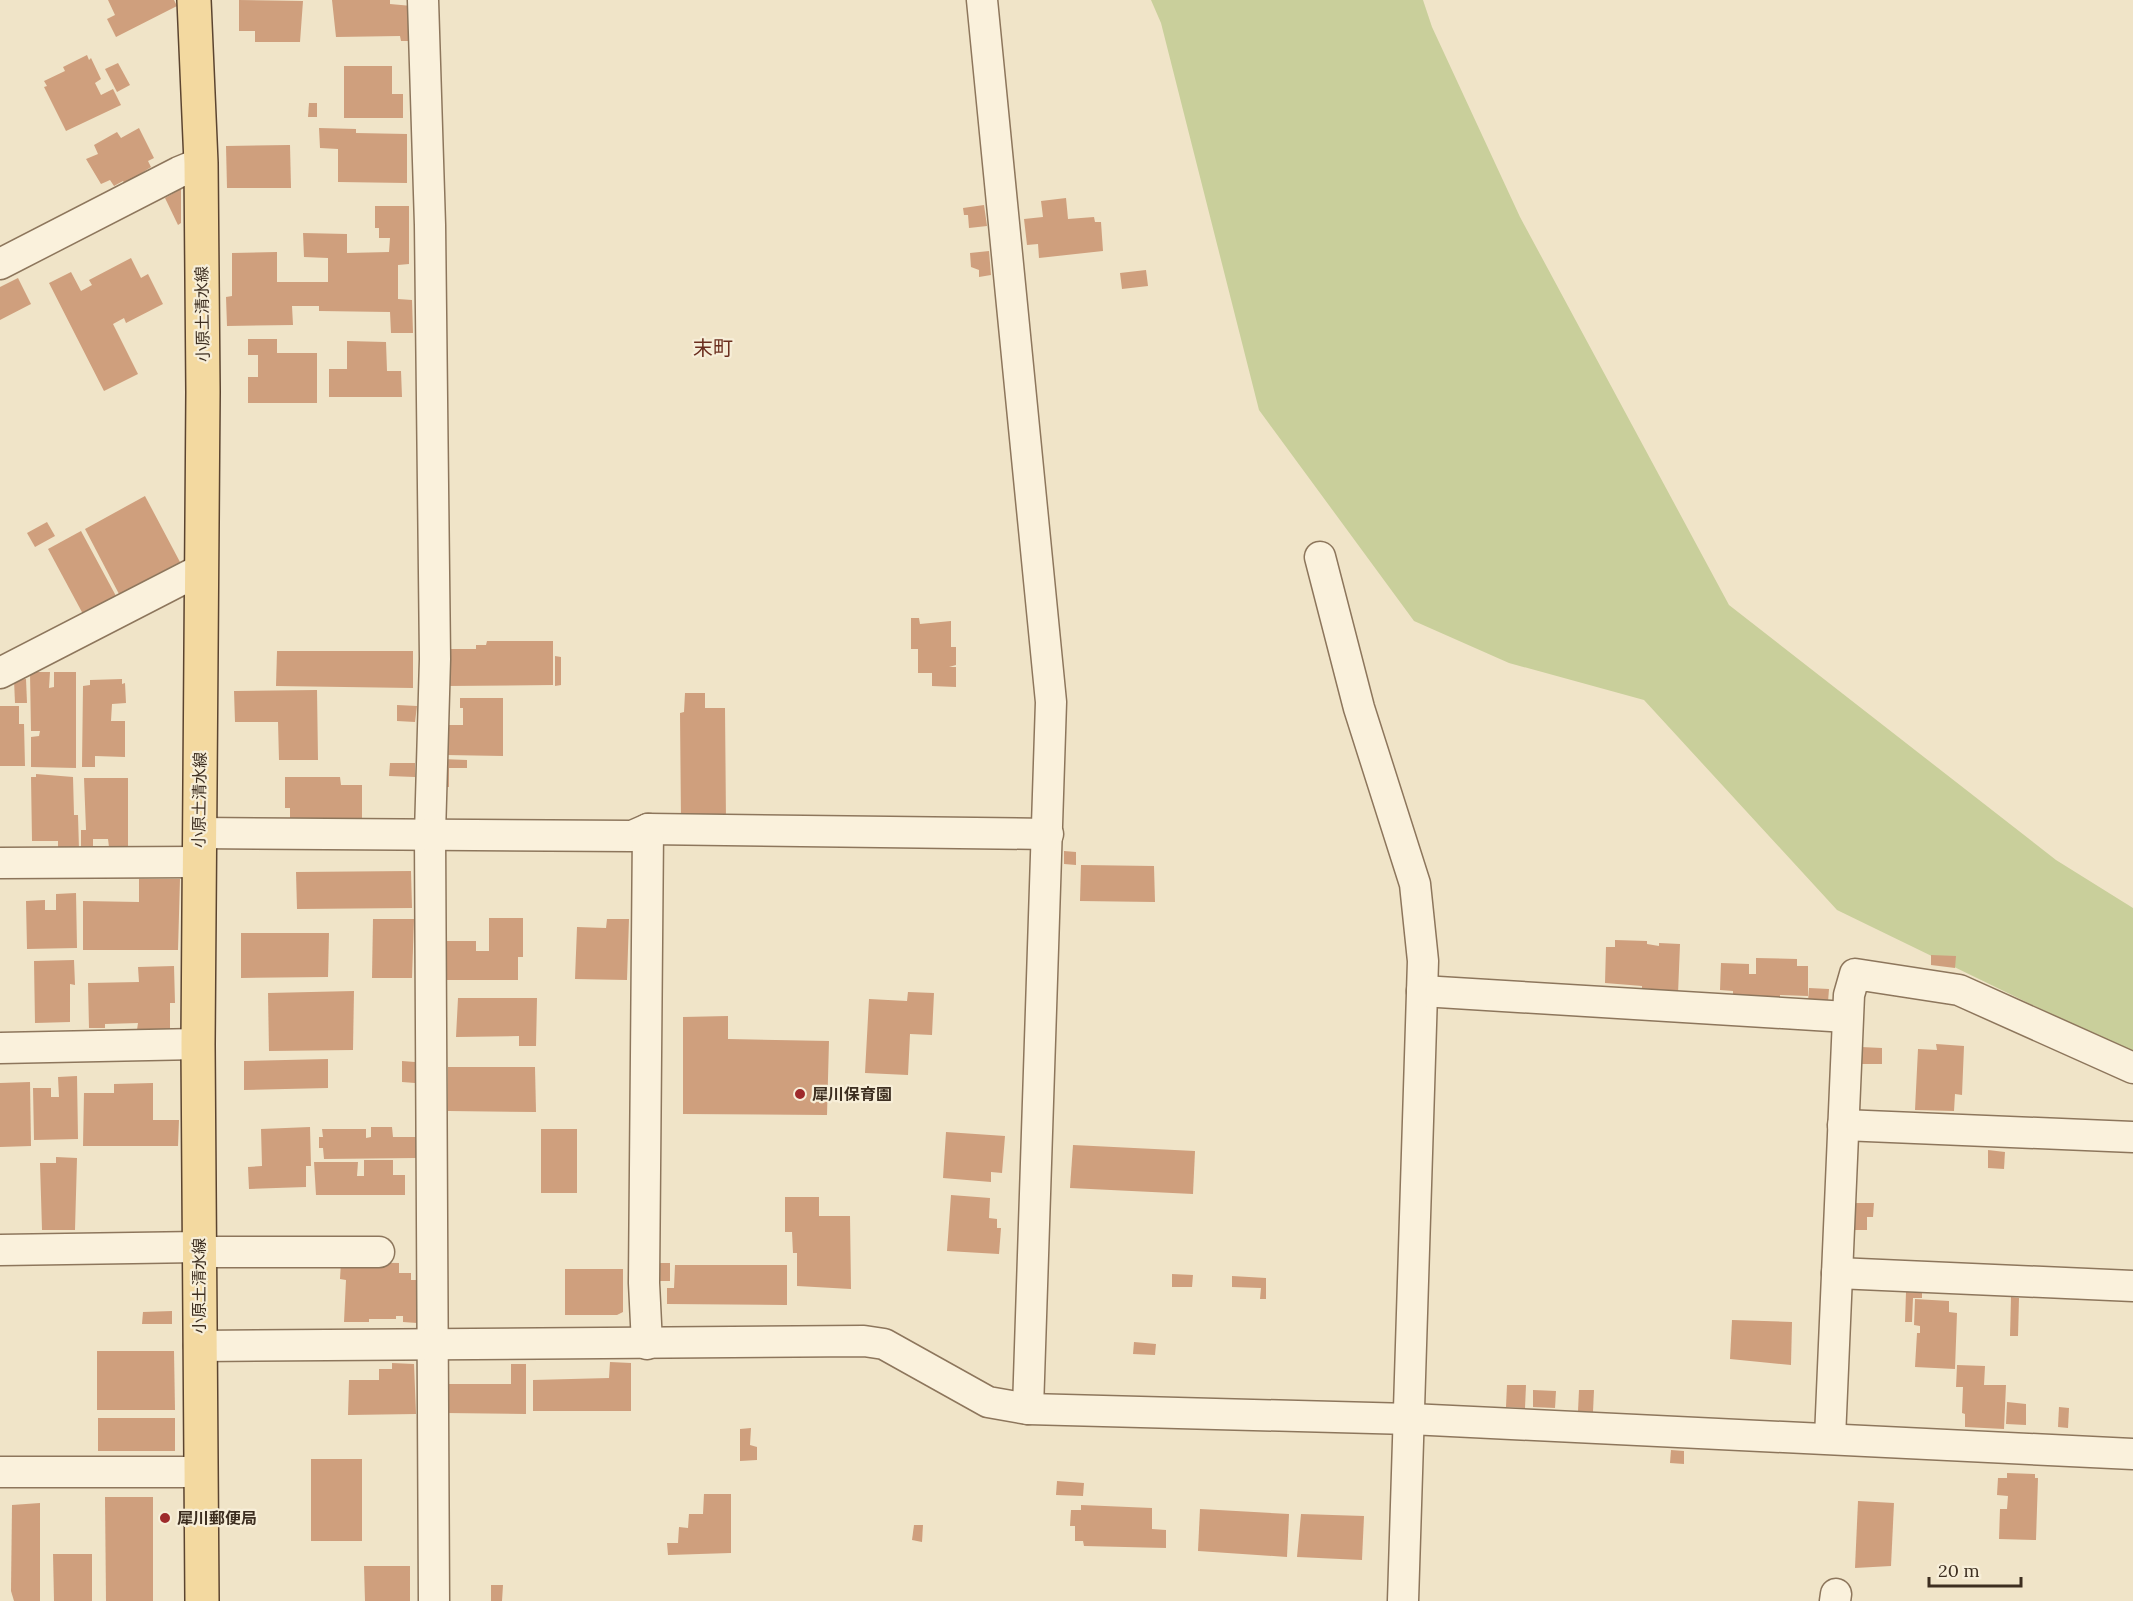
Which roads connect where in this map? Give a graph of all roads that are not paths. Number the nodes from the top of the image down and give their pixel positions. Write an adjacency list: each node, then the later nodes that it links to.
1 (194, 0): 4 (main road, 小原土清水線)
2 (423, 0): 10 (street)
3 (982, 0): 11 (street)
4 (201, 164): 5 (street); 7 (main road, 小原土清水線)
5 (0, 264)
6 (1320, 557): 14 (street)
7 (202, 569): 8 (street); 12 (main road, 小原土清水線)
8 (0, 674)
9 (648, 829): 10 (street); 11 (street); 27 (street)
10 (430, 834): 12 (street); 26 (street)
11 (1048, 834): 29 (street)
12 (199, 848): 13 (street); 16 (main road, 小原土清水線)
13 (0, 863)
14 (1422, 991): 15 (street); 30 (street)
15 (1847, 1017): 18 (street); 19 (street)
16 (198, 1044): 17 (street); 22 (main road, 小原土清水線)
17 (0, 1048)
18 (2133, 1068)
19 (1843, 1125): 20 (street); 24 (street)
20 (2133, 1137)
21 (0, 1250): 22 (street)
22 (199, 1250): 23 (street); 28 (main road, 小原土清水線)
23 (379, 1252)
24 (1837, 1273): 25 (street); 31 (street)
25 (2133, 1286)
26 (432, 1342): 27 (street); 28 (street); 36 (street)
27 (647, 1344): 29 (street)
28 (199, 1346): 34 (main road, 小原土清水線)
29 (1028, 1409): 30 (street)
30 (1410, 1419): 31 (street); 37 (street)
31 (1830, 1438): 32 (street)
32 (2133, 1454)
33 (0, 1472): 34 (street)
34 (200, 1472): 35 (main road, 小原土清水線)
35 (202, 1601)
36 (434, 1601)
37 (1403, 1601)

